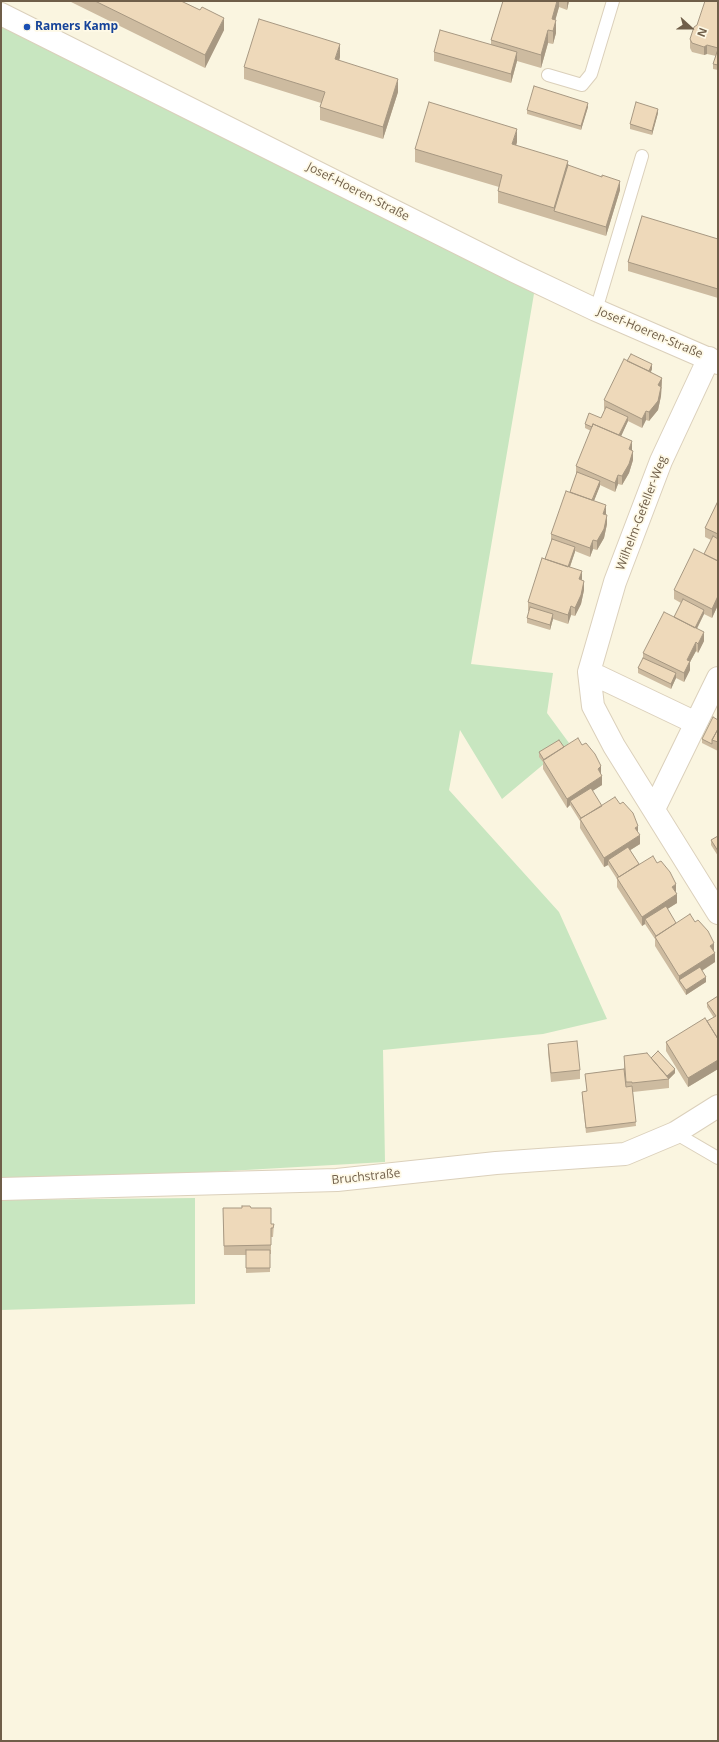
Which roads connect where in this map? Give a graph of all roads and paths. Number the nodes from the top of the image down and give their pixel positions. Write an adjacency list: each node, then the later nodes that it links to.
1 (4, 1): 3 (street)
2 (613, 1): 4 (lane)
3 (1, 14): 6 (street, Josef-Hoeren-Straße)
4 (548, 75)
5 (642, 156): 6 (lane)
6 (596, 310): 7 (street, Josef-Hoeren-Straße)
7 (713, 360): 8 (street, Wilhelm-Gefeller-Weg)
8 (589, 672): 10 (street); 11 (street, Wilhelm-Gefeller-Weg)
9 (718, 678): 10 (street)
10 (696, 723): 11 (street)
11 (654, 809): 12 (street, Wilhelm-Gefeller-Weg)
12 (718, 913)
13 (718, 1106): 14 (street, Bruchstraße)
14 (675, 1133): 15 (lane); 16 (street, Bruchstraße)
15 (718, 1158)
16 (1, 1189)

